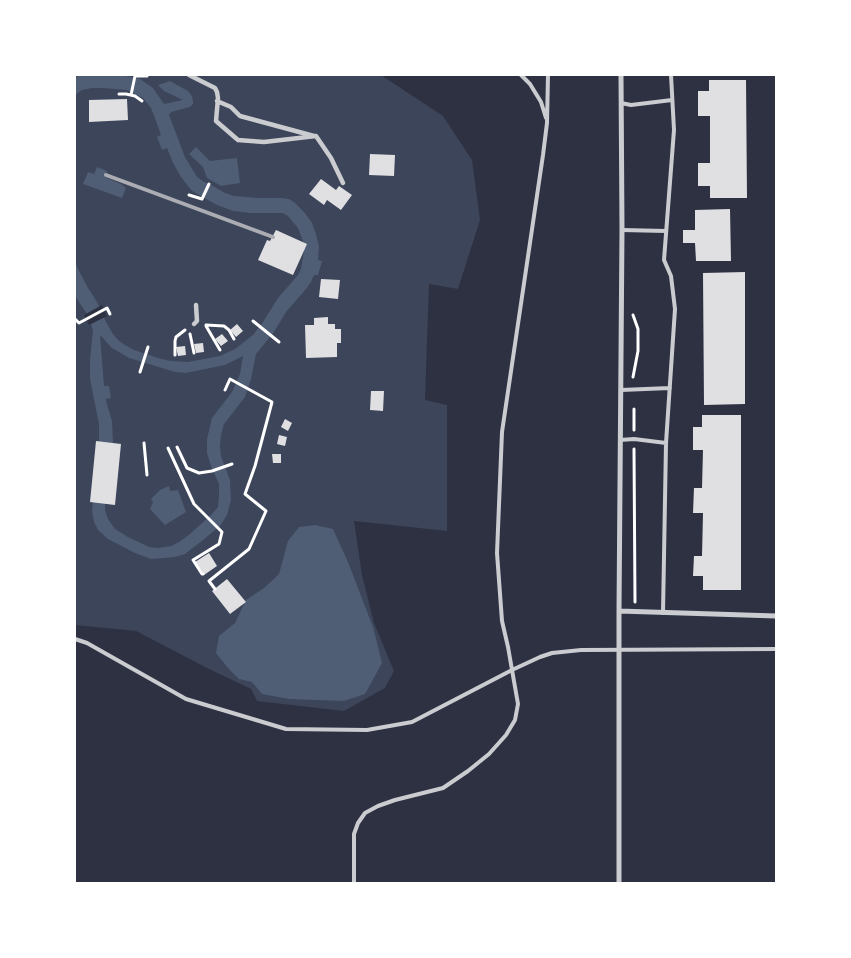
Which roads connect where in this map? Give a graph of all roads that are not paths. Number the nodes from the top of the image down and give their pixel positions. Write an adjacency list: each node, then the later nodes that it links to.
1 (189, 75): 7 (street)
2 (521, 75): 9 (lane)
3 (548, 75): 9 (lane)
4 (621, 75): 8 (street)
5 (671, 75): 6 (lane)
6 (672, 100): 8 (lane); 13 (lane)
7 (217, 101): 10 (street); 10 (street)
8 (621, 103): 12 (street)
9 (547, 123): 26 (lane)
10 (316, 136): 11 (street)
11 (343, 183)
12 (622, 230): 13 (lane); 17 (street)
13 (666, 231): 16 (lane)
14 (196, 305): 15 (street)
15 (197, 324)
16 (670, 388): 17 (lane); 19 (lane)
17 (621, 390): 18 (street)
18 (620, 440): 19 (lane); 20 (street)
19 (666, 443): 21 (lane)
20 (619, 612): 21 (street); 24 (street)
21 (664, 612): 22 (street)
22 (776, 616)
23 (75, 639): 26 (lane)
24 (620, 649): 25 (lane); 26 (lane); 28 (street)
25 (776, 649)
26 (512, 670): 27 (lane)
27 (354, 883)
28 (619, 883)

